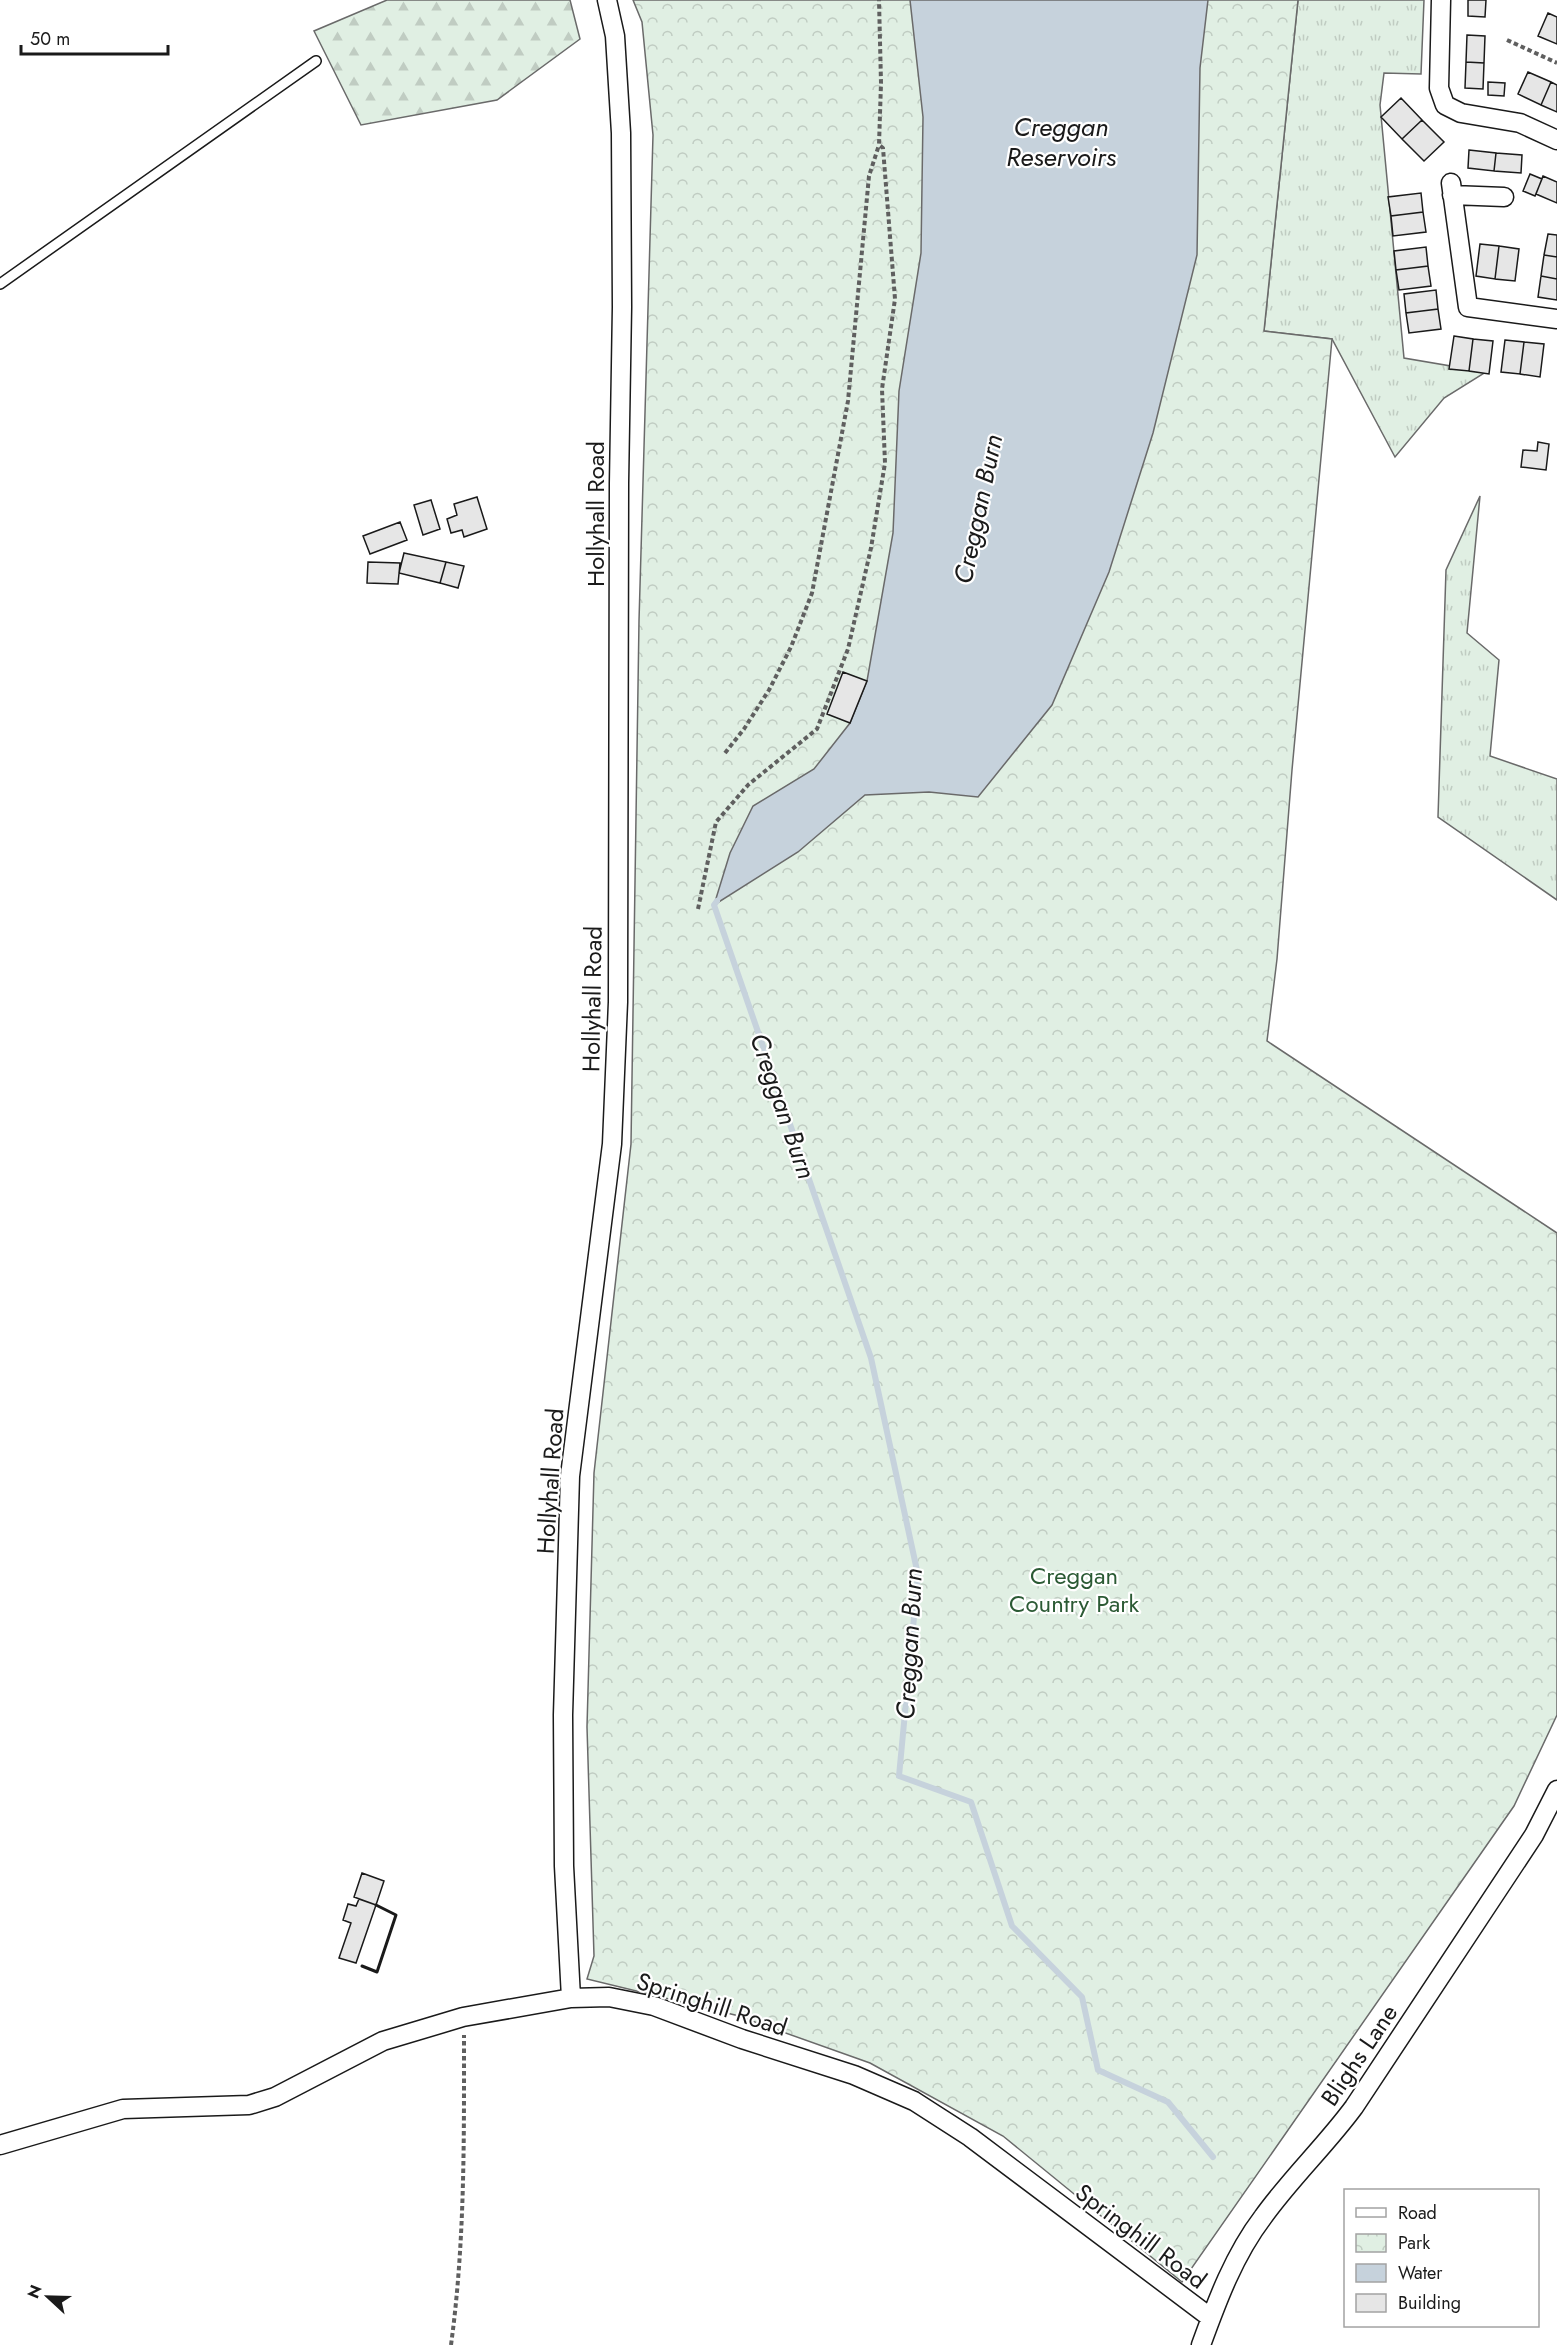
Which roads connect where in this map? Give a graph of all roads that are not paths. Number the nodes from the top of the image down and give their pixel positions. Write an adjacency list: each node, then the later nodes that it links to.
1 (608, 0): 9 (street, Hollyhall Road)
2 (1441, 0): 4 (street)
3 (316, 61): 6 (lane)
4 (1557, 140)
5 (1504, 197): 7 (street)
6 (0, 284)
7 (1557, 319)
8 (1557, 1790): 11 (street, Blighs Lane)
9 (571, 1998): 10 (street, Springhill Road); 11 (street, Springhill Road)
10 (0, 2145)
11 (1211, 2318): 12 (street, Blighs Lane)
12 (1201, 2345)

